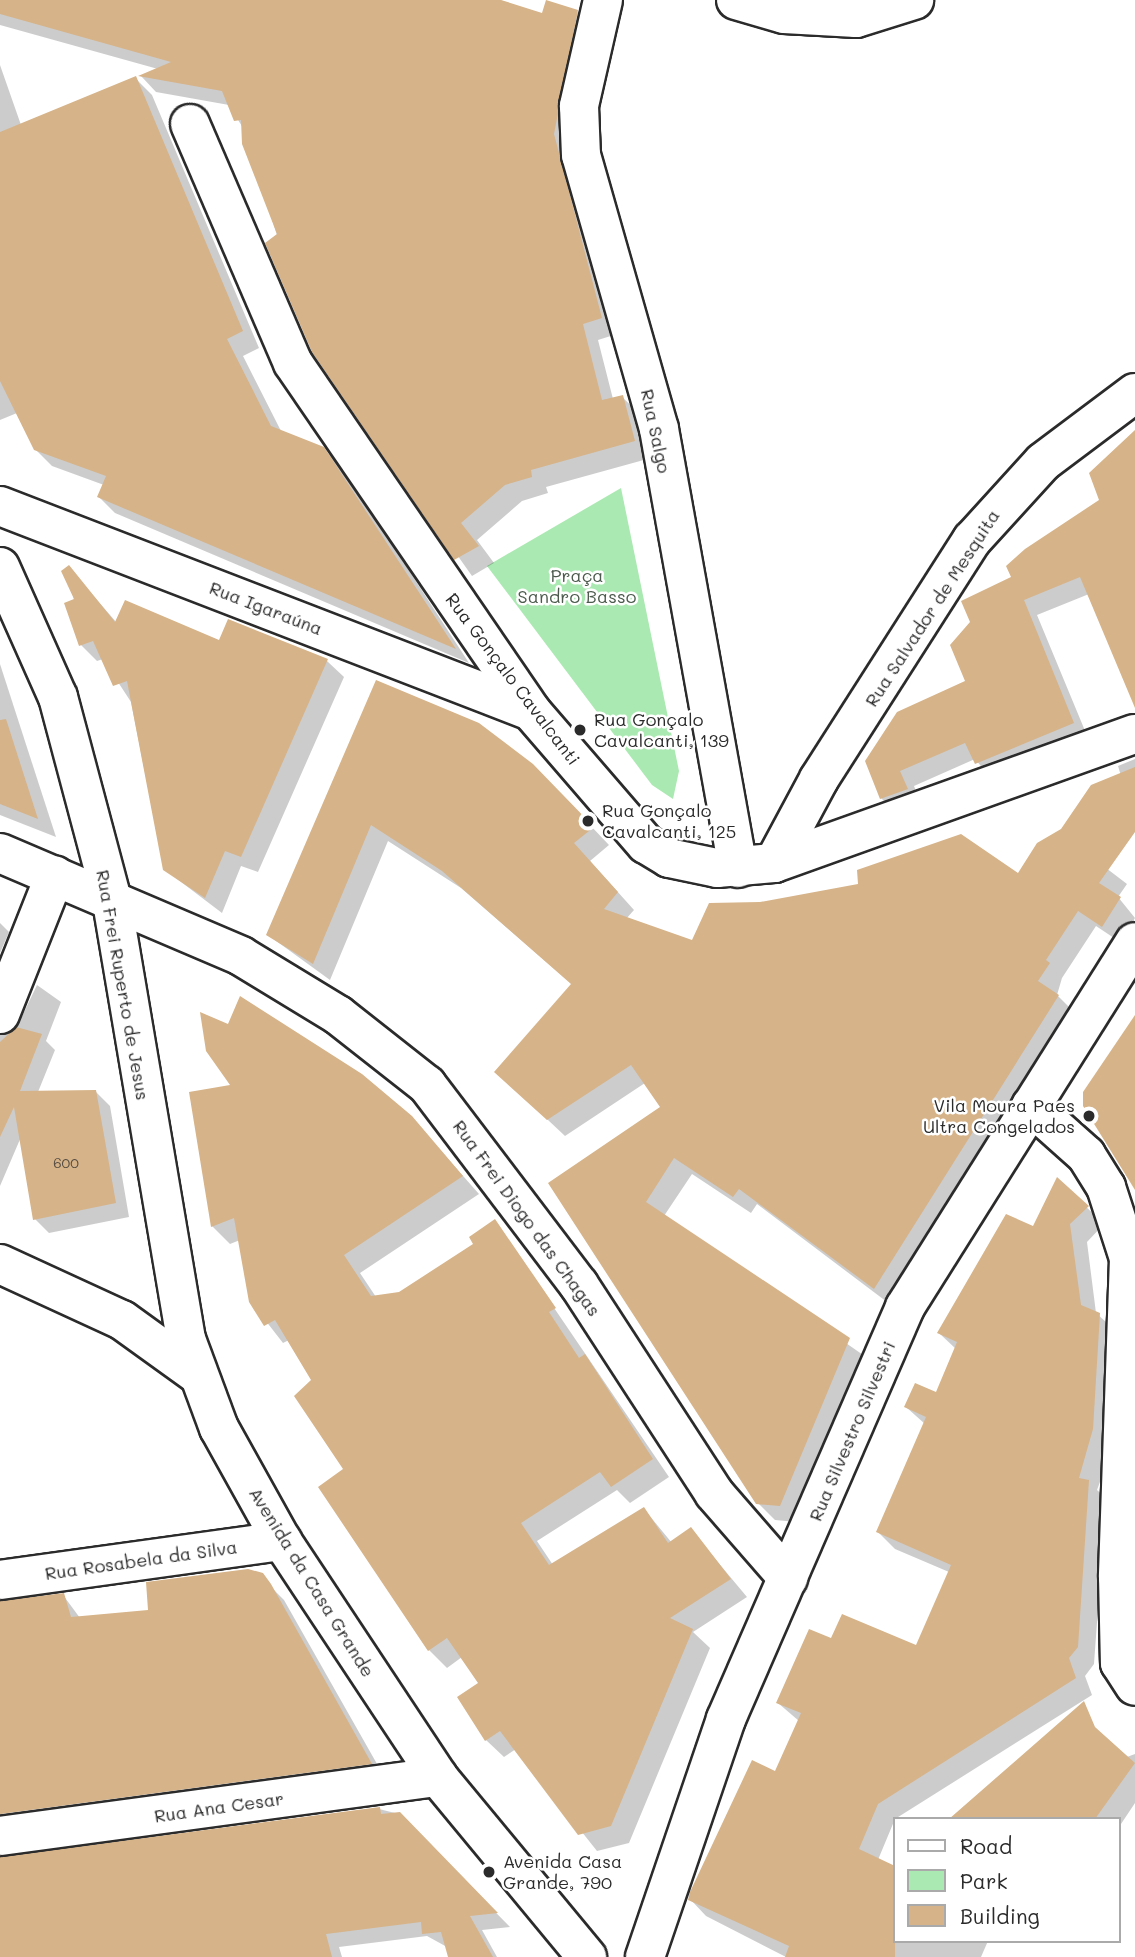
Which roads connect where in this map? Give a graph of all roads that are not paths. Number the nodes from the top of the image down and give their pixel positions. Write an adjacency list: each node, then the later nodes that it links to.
1 (603, 0): 13 (street, Rua Salgo)
2 (736, 0): 3 (street)
3 (914, 0)
4 (190, 124): 8 (street, Rua Gonçalo Cavalcanti)
5 (1135, 393): 10 (street, Rua Salvador de Mesquita)
6 (0, 506): 8 (street, Rua Igaraúna)
7 (0, 566): 15 (street, Rua Frei Ruperto de Jesus)
8 (531, 711): 13 (street, Rua Gonçalo Cavalcanti)
9 (1135, 734): 11 (street, Rua Gonçalo Cavalcanti)
10 (805, 805): 11 (street); 13 (street, Rua Salvador de Mesquita)
11 (842, 843): 13 (street, Rua Gonçalo Cavalcanti)
12 (0, 853): 14 (street, Rua Frei Diogo das Chagas)
13 (756, 866)
14 (55, 874): 15 (street, Rua Frei Diogo das Chagas); 17 (street)
15 (111, 896): 20 (street, Rua Frei Ruperto de Jesus); 23 (street, Rua Frei Diogo das Chagas)
16 (1135, 942): 18 (street, Rua Silvestro Silvestri)
17 (0, 1014)
18 (1031, 1106): 22 (street); 23 (street, Rua Silvestro Silvestri)
19 (0, 1264): 20 (street)
20 (197, 1374): 21 (street, Avenida da Casa Grande)
21 (282, 1541): 24 (street, Rua Rosabela da Silva); 26 (street, Avenida da Casa Grande)
22 (1127, 1568): 25 (street)
23 (788, 1578): 29 (street, Rua Silvestro Silvestri)
24 (0, 1580)
25 (1135, 1686)
26 (438, 1777): 27 (street, Rua Ana Cesar); 28 (street, Avenida da Casa Grande)
27 (0, 1836)
28 (587, 1957)
29 (645, 1957)

